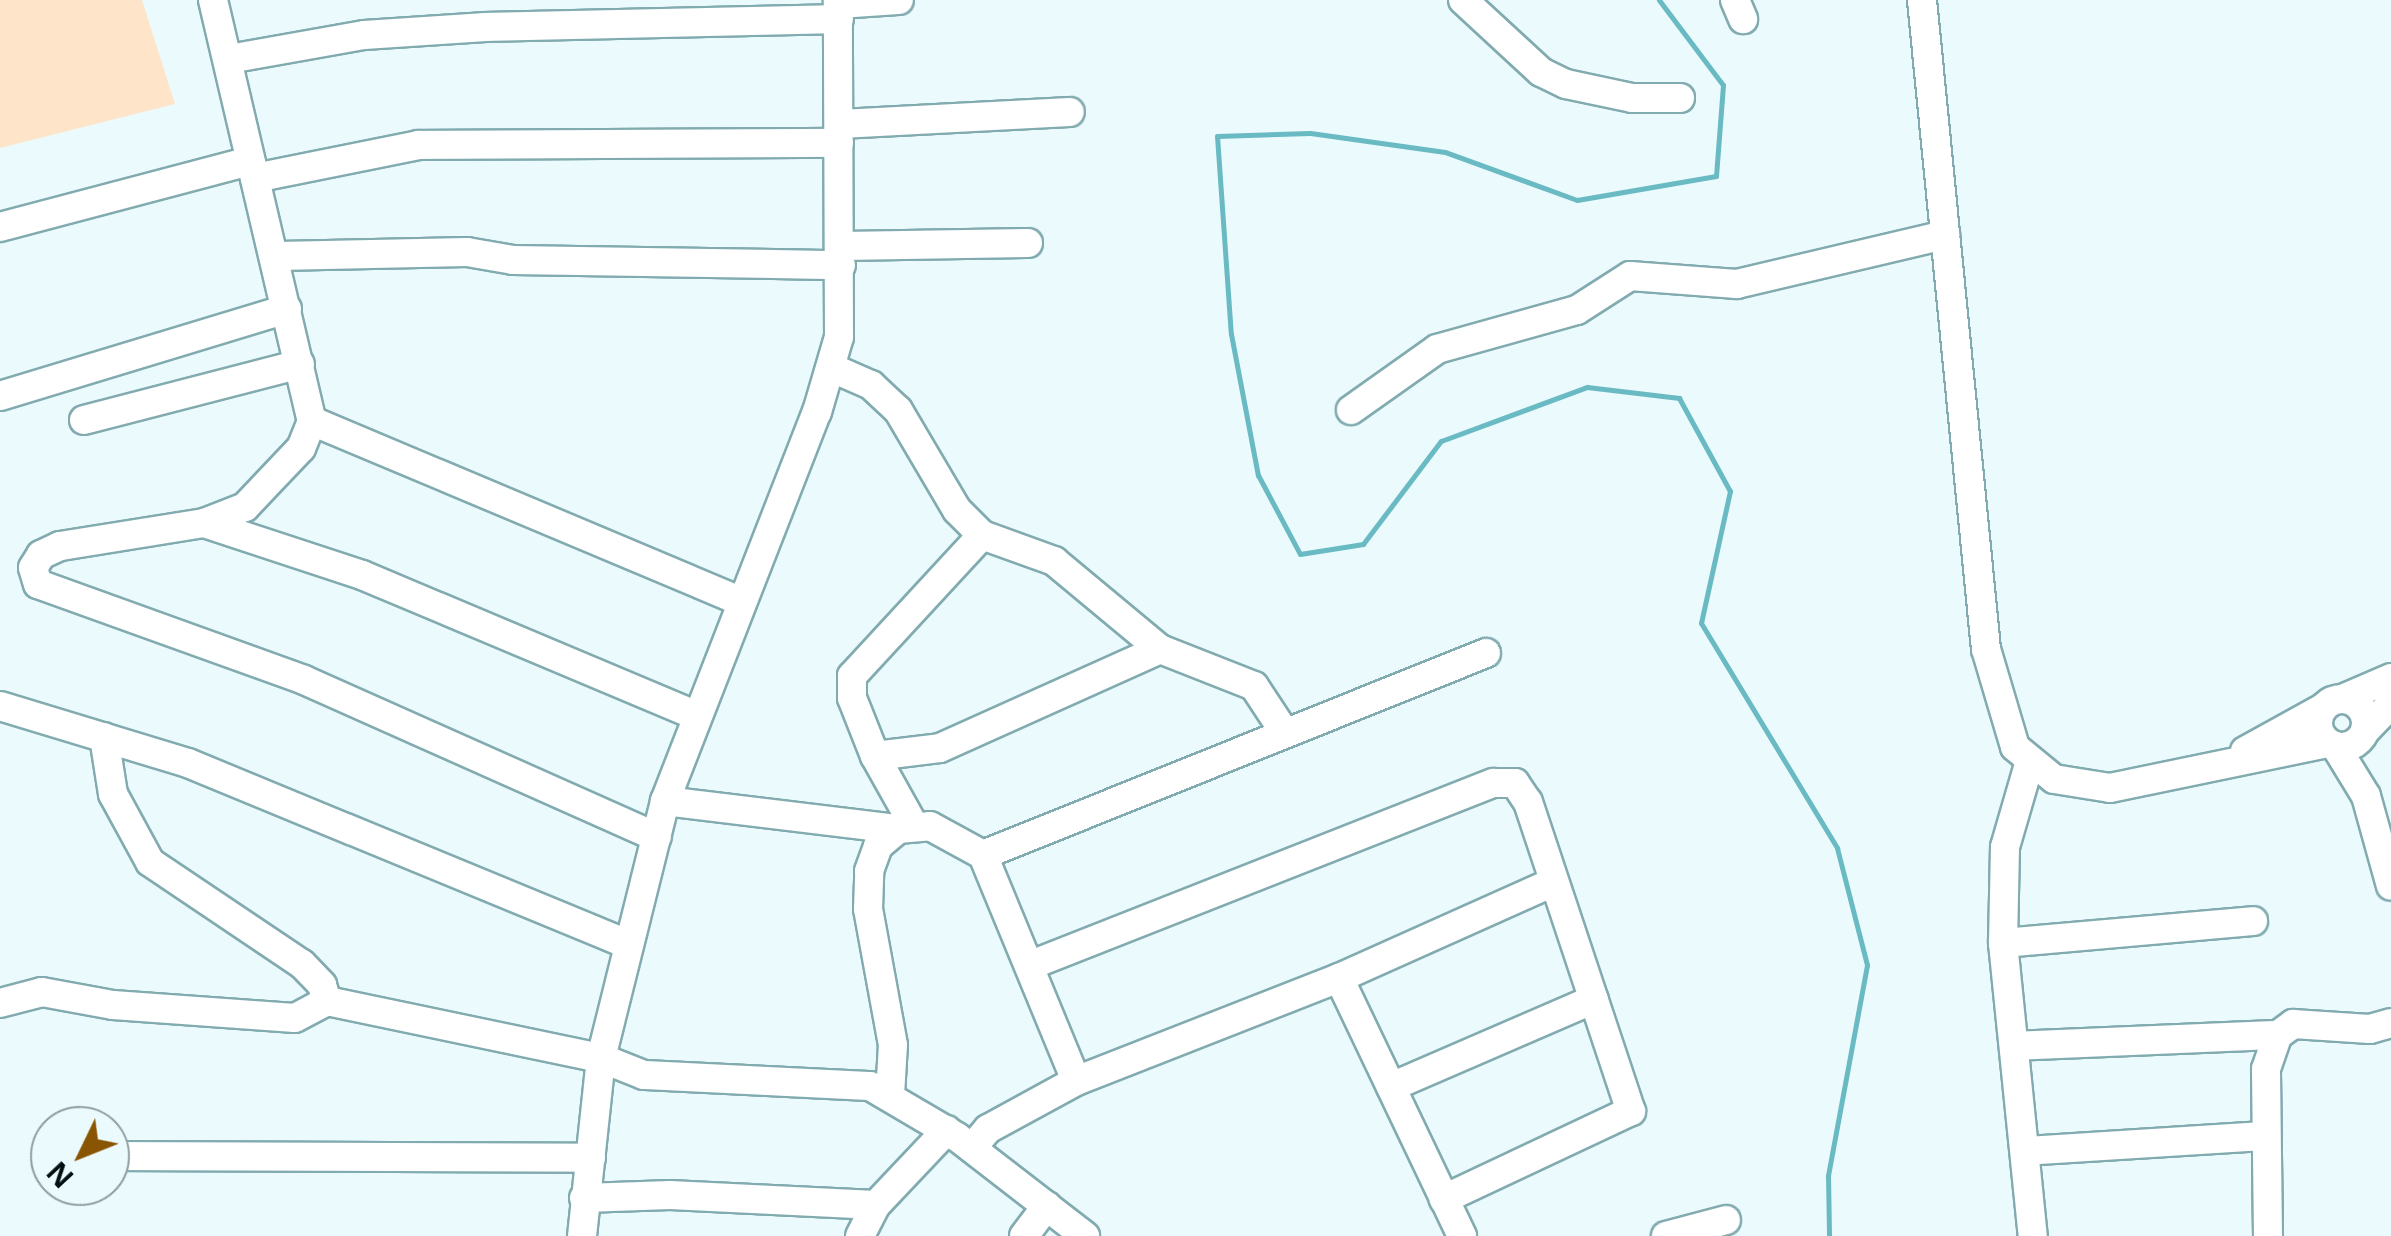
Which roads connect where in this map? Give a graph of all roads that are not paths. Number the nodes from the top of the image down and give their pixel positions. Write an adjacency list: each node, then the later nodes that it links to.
1 (213, 0): 6 (street)
2 (899, 0): 5 (street)
3 (1463, 0): 7 (street)
4 (1922, 0): 12 (street)
5 (838, 8): 6 (street); 9 (street)
6 (229, 59): 10 (street)
7 (1680, 98)
8 (1070, 112): 9 (street)
9 (840, 134): 10 (street); 14 (street)
10 (253, 169): 11 (street); 15 (street)
11 (0, 226)
12 (1945, 235): 20 (street); 37 (street)
13 (1028, 244): 14 (street)
14 (841, 255): 15 (street); 18 (street)
15 (278, 256): 16 (street)
16 (288, 309): 17 (street); 19 (street)
17 (300, 364): 21 (street); 22 (street)
18 (832, 368): 24 (street); 25 (street)
19 (0, 396)
20 (1351, 410)
21 (84, 420)
22 (312, 421): 23 (street); 25 (street)
23 (204, 524): 32 (street); 41 (street)
24 (982, 535): 26 (street); 36 (street)
25 (740, 602): 32 (street)
26 (1160, 649): 33 (street); 36 (street)
27 (1486, 653): 33 (street)
28 (2391, 678): 29 (street)
29 (2332, 704): 35 (street); 35 (street); 38 (street)
30 (2391, 704): 35 (street)
31 (0, 706): 34 (street)
32 (698, 716): 39 (street)
33 (1285, 733): 42 (street)
34 (104, 738): 47 (street); 51 (street)
35 (2348, 740): 38 (street); 43 (street)
36 (876, 756): 40 (street)
37 (2030, 761): 38 (street); 46 (street)
38 (2218, 766)
39 (665, 801): 40 (street); 41 (street)
40 (906, 827): 42 (street); 59 (street)
41 (657, 837): 47 (street)
42 (982, 855): 48 (street)
43 (2389, 870)
44 (1551, 883): 48 (street); 49 (street); 50 (street)
45 (2254, 922): 46 (street)
46 (2003, 943): 55 (street)
47 (629, 945): 56 (street)
48 (1032, 965): 57 (street)
49 (1338, 978): 57 (street); 58 (street)
50 (1594, 999): 58 (street); 67 (street)
51 (327, 1001): 52 (street); 56 (street)
52 (0, 1003)
53 (2391, 1023): 54 (street)
54 (2278, 1035): 55 (street); 61 (street)
55 (2014, 1046): 63 (street)
56 (601, 1058): 59 (street); 65 (street)
57 (1076, 1081): 62 (street)
58 (1391, 1087): 67 (street)
59 (890, 1095): 60 (street)
60 (947, 1130): 62 (street); 68 (street)
61 (2266, 1136): 63 (street); 78 (street)
62 (972, 1148): 69 (street)
63 (2024, 1151): 77 (street)
64 (130, 1156): 65 (street)
65 (591, 1158): 66 (street)
66 (584, 1198): 68 (street); 71 (street)
67 (1444, 1199): 75 (street)
68 (876, 1205): 72 (street)
69 (1046, 1206): 73 (street); 74 (street)
70 (1726, 1220): 76 (street)
71 (582, 1236)
72 (860, 1236)
73 (1024, 1236)
74 (1084, 1236)
75 (1462, 1236)
76 (1666, 1236)
77 (2033, 1236)
78 (2268, 1236)

